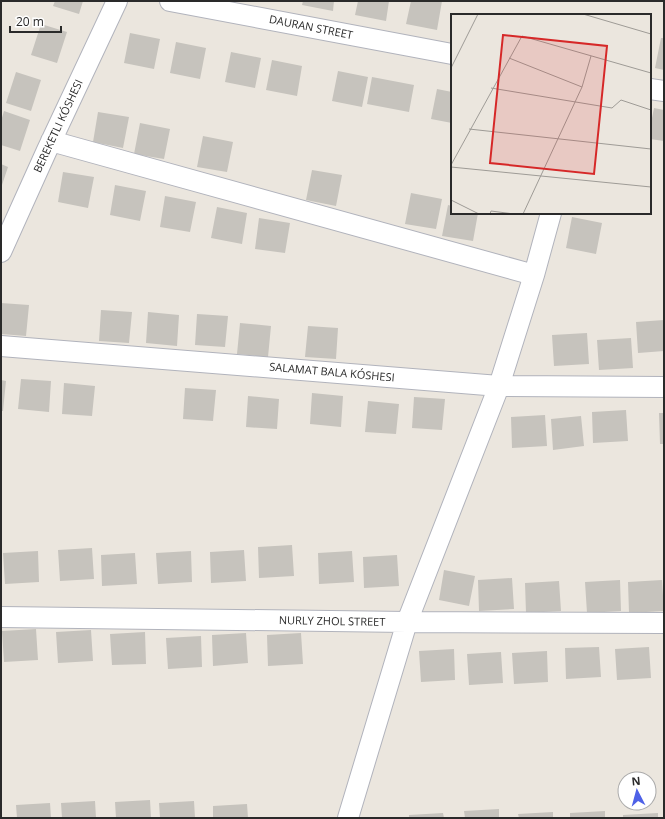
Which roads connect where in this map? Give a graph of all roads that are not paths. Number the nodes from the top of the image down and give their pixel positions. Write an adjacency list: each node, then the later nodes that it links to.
1 (117, 1): 6 (street, BEREKETLI KÓSHESI)
2 (170, 1): 3 (street, DAURAN STREET)
3 (451, 54)
4 (651, 89): 5 (street)
5 (664, 91)
6 (51, 141): 8 (street, BEREKETLI KÓSHESI); 9 (street)
7 (551, 214): 9 (street)
8 (1, 252)
9 (534, 275): 11 (street)
10 (1, 346): 11 (street, SALAMAT BALA KÓSHESI)
11 (499, 386): 12 (street, SALAMAT BALA KÓSHESI); 14 (street)
12 (664, 387)
13 (1, 617): 14 (street, NURLY ZHOL STREET)
14 (407, 622): 15 (street, NURLY ZHOL STREET); 16 (street)
15 (664, 623)
16 (348, 818)

